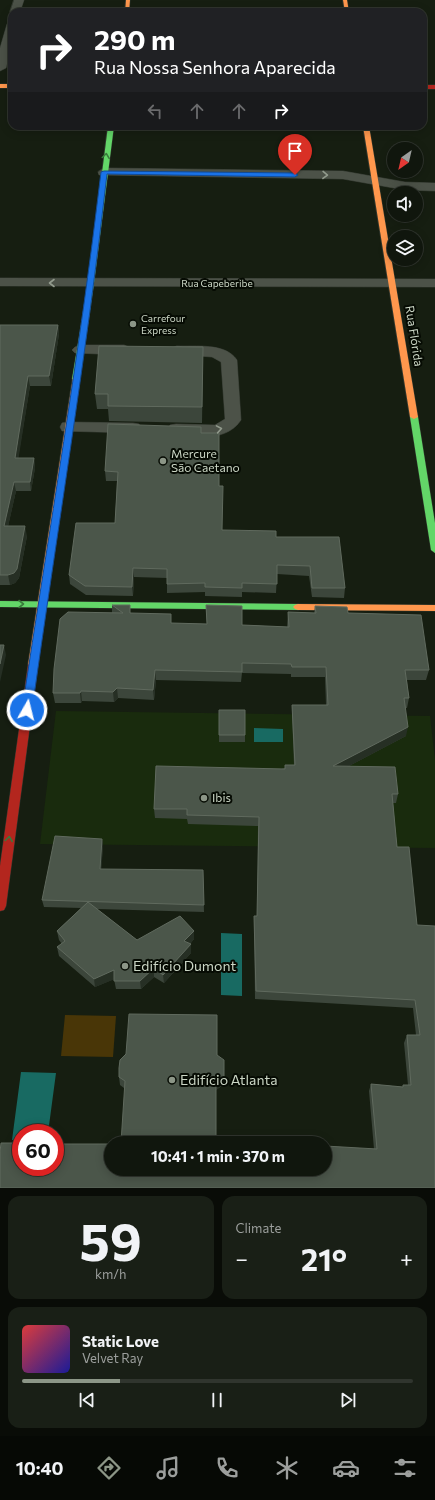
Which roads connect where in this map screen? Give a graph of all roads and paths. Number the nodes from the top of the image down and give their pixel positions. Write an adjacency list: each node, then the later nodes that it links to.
1 (8, 39): 2 (street)
2 (0, 68)
3 (110, 130): 5 (street, one-way to 3)
4 (367, 130): 6 (street, Rua Flórida)
5 (104, 172): 6 (street, one-way to 6); 9 (street)
6 (374, 181): 7 (street); 10 (street, Rua Flórida)
7 (435, 187)
8 (0, 282): 9 (street, Rua Capeberibe, one-way to 8)
9 (91, 283): 10 (street, Rua Capeberibe); 12 (street)
10 (393, 283): 11 (street, Rua Capeberibe); 14 (street, Rua Flórida)
11 (435, 283)
12 (80, 350): 13 (street); 13 (street, one-way to 12)
13 (68, 427): 16 (street)
14 (435, 550)
15 (0, 604): 16 (street, one-way to 16)
16 (41, 604): 17 (street); 18 (street, one-way to 16)
17 (435, 608)
18 (0, 906)

